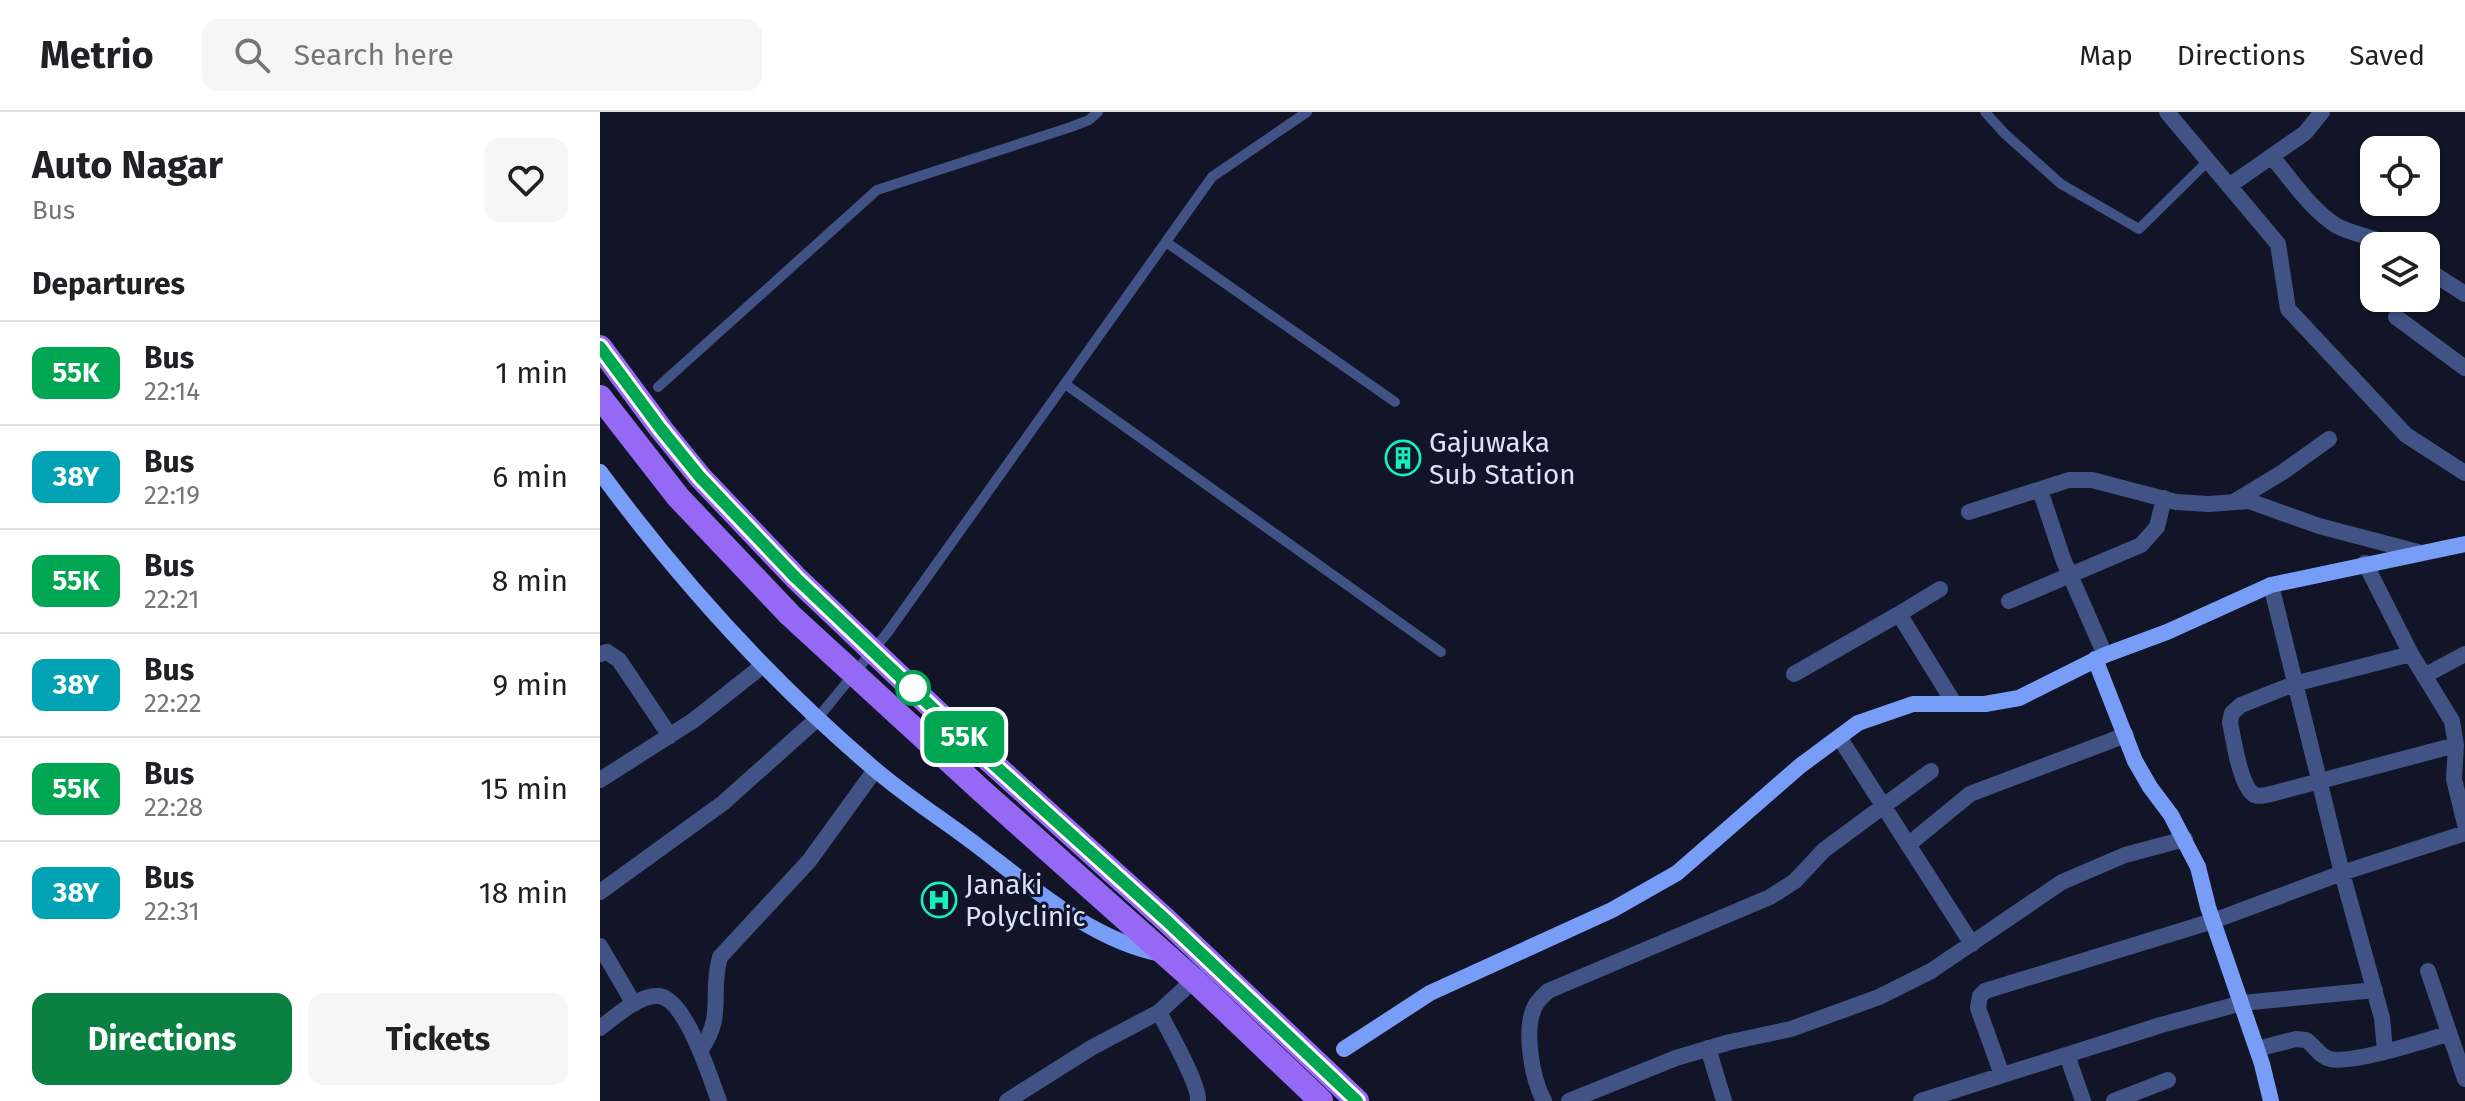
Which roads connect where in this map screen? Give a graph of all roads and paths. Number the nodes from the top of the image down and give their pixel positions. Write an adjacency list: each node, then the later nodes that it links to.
1 (1098, 112): 17 (lane)
2 (1307, 112): 10 (lane)
3 (1985, 112): 7 (lane)
4 (2167, 112): 7 (street)
5 (2322, 112): 6 (street)
6 (2272, 157): 8 (street); 9 (street)
7 (2208, 161): 8 (street)
8 (2229, 186): 22 (street)
9 (2360, 233)
10 (1166, 242): 16 (lane); 19 (lane)
11 (2440, 278): 12 (street)
12 (2465, 294)
13 (2396, 317): 15 (street)
14 (600, 347): 35 (main road)
15 (2465, 368)
16 (1065, 384): 35 (lane); 36 (lane)
17 (658, 387)
18 (600, 397): 43 (main road)
19 (1395, 402)
20 (2329, 439): 25 (street)
21 (600, 472): 41 (street)
22 (2465, 473)
23 (2040, 490): 24 (street); 26 (street); 30 (street)
24 (2164, 498): 25 (street); 30 (street)
25 (2234, 501): 28 (street)
26 (1969, 512)
27 (2465, 544): 28 (street)
28 (2418, 552): 29 (street)
29 (2365, 563): 31 (street); 38 (street)
30 (2070, 575): 33 (street); 40 (street)
31 (2271, 585): 40 (street); 45 (street)
32 (1940, 589): 34 (street)
33 (2009, 601)
34 (1899, 614): 42 (street); 46 (street)
35 (873, 651): 43 (lane); 88 (main road)
36 (1441, 652)
37 (600, 654): 49 (street)
38 (2411, 654): 44 (street); 45 (street)
39 (2465, 654): 44 (street)
40 (2100, 657): 46 (street); 48 (street)
41 (762, 666): 47 (street); 49 (street)
42 (1794, 674)
43 (855, 675): 47 (lane); 66 (main road)
44 (2424, 676): 51 (street)
45 (2294, 684): 55 (street); 55 (street)
46 (1954, 703): 50 (street)
47 (817, 719): 52 (street); 62 (street)
48 (2126, 735): 59 (street); 60 (street)
49 (670, 736): 54 (street)
50 (1839, 737): 56 (street); 76 (street)
51 (2456, 745): 55 (street); 57 (street)
52 (875, 770): 66 (street); 78 (street)
53 (1931, 771): 56 (street)
54 (600, 780)
55 (2318, 780): 61 (street)
56 (1884, 807): 60 (street); 89 (street)
57 (2465, 824)
58 (2465, 833): 61 (street)
59 (2185, 839): 63 (street); 64 (street)
60 (1908, 845): 64 (street)
61 (2342, 873): 63 (street); 69 (street)
62 (600, 892)
63 (2213, 921): 70 (street); 81 (street)
64 (1972, 944): 75 (street)
65 (600, 946): 71 (street)
66 (1166, 955): 68 (main road)
67 (2428, 971): 74 (street)
68 (1194, 980): 72 (street); 87 (main road)
69 (2375, 990): 70 (street); 79 (street)
70 (2242, 1003): 77 (street); 80 (street)
71 (634, 1004): 73 (street); 78 (street)
72 (1159, 1012): 85 (street); 86 (street)
73 (600, 1028)
74 (2448, 1034): 79 (street); 82 (street)
75 (1708, 1048): 90 (street); 91 (street)
76 (1344, 1049)
77 (2257, 1049): 79 (street); 95 (street)
78 (700, 1051): 84 (street)
79 (2385, 1051)
80 (2067, 1055): 81 (street); 93 (street)
81 (2002, 1075): 92 (street)
82 (2465, 1079)
83 (2168, 1080): 94 (street)
84 (719, 1101)
85 (1007, 1101)
86 (1198, 1101)
87 (1321, 1101)
88 (1357, 1101)
89 (1544, 1101)
90 (1569, 1101)
91 (1724, 1101)
92 (1921, 1101)
93 (2083, 1101)
94 (2114, 1101)
95 (2271, 1101)

